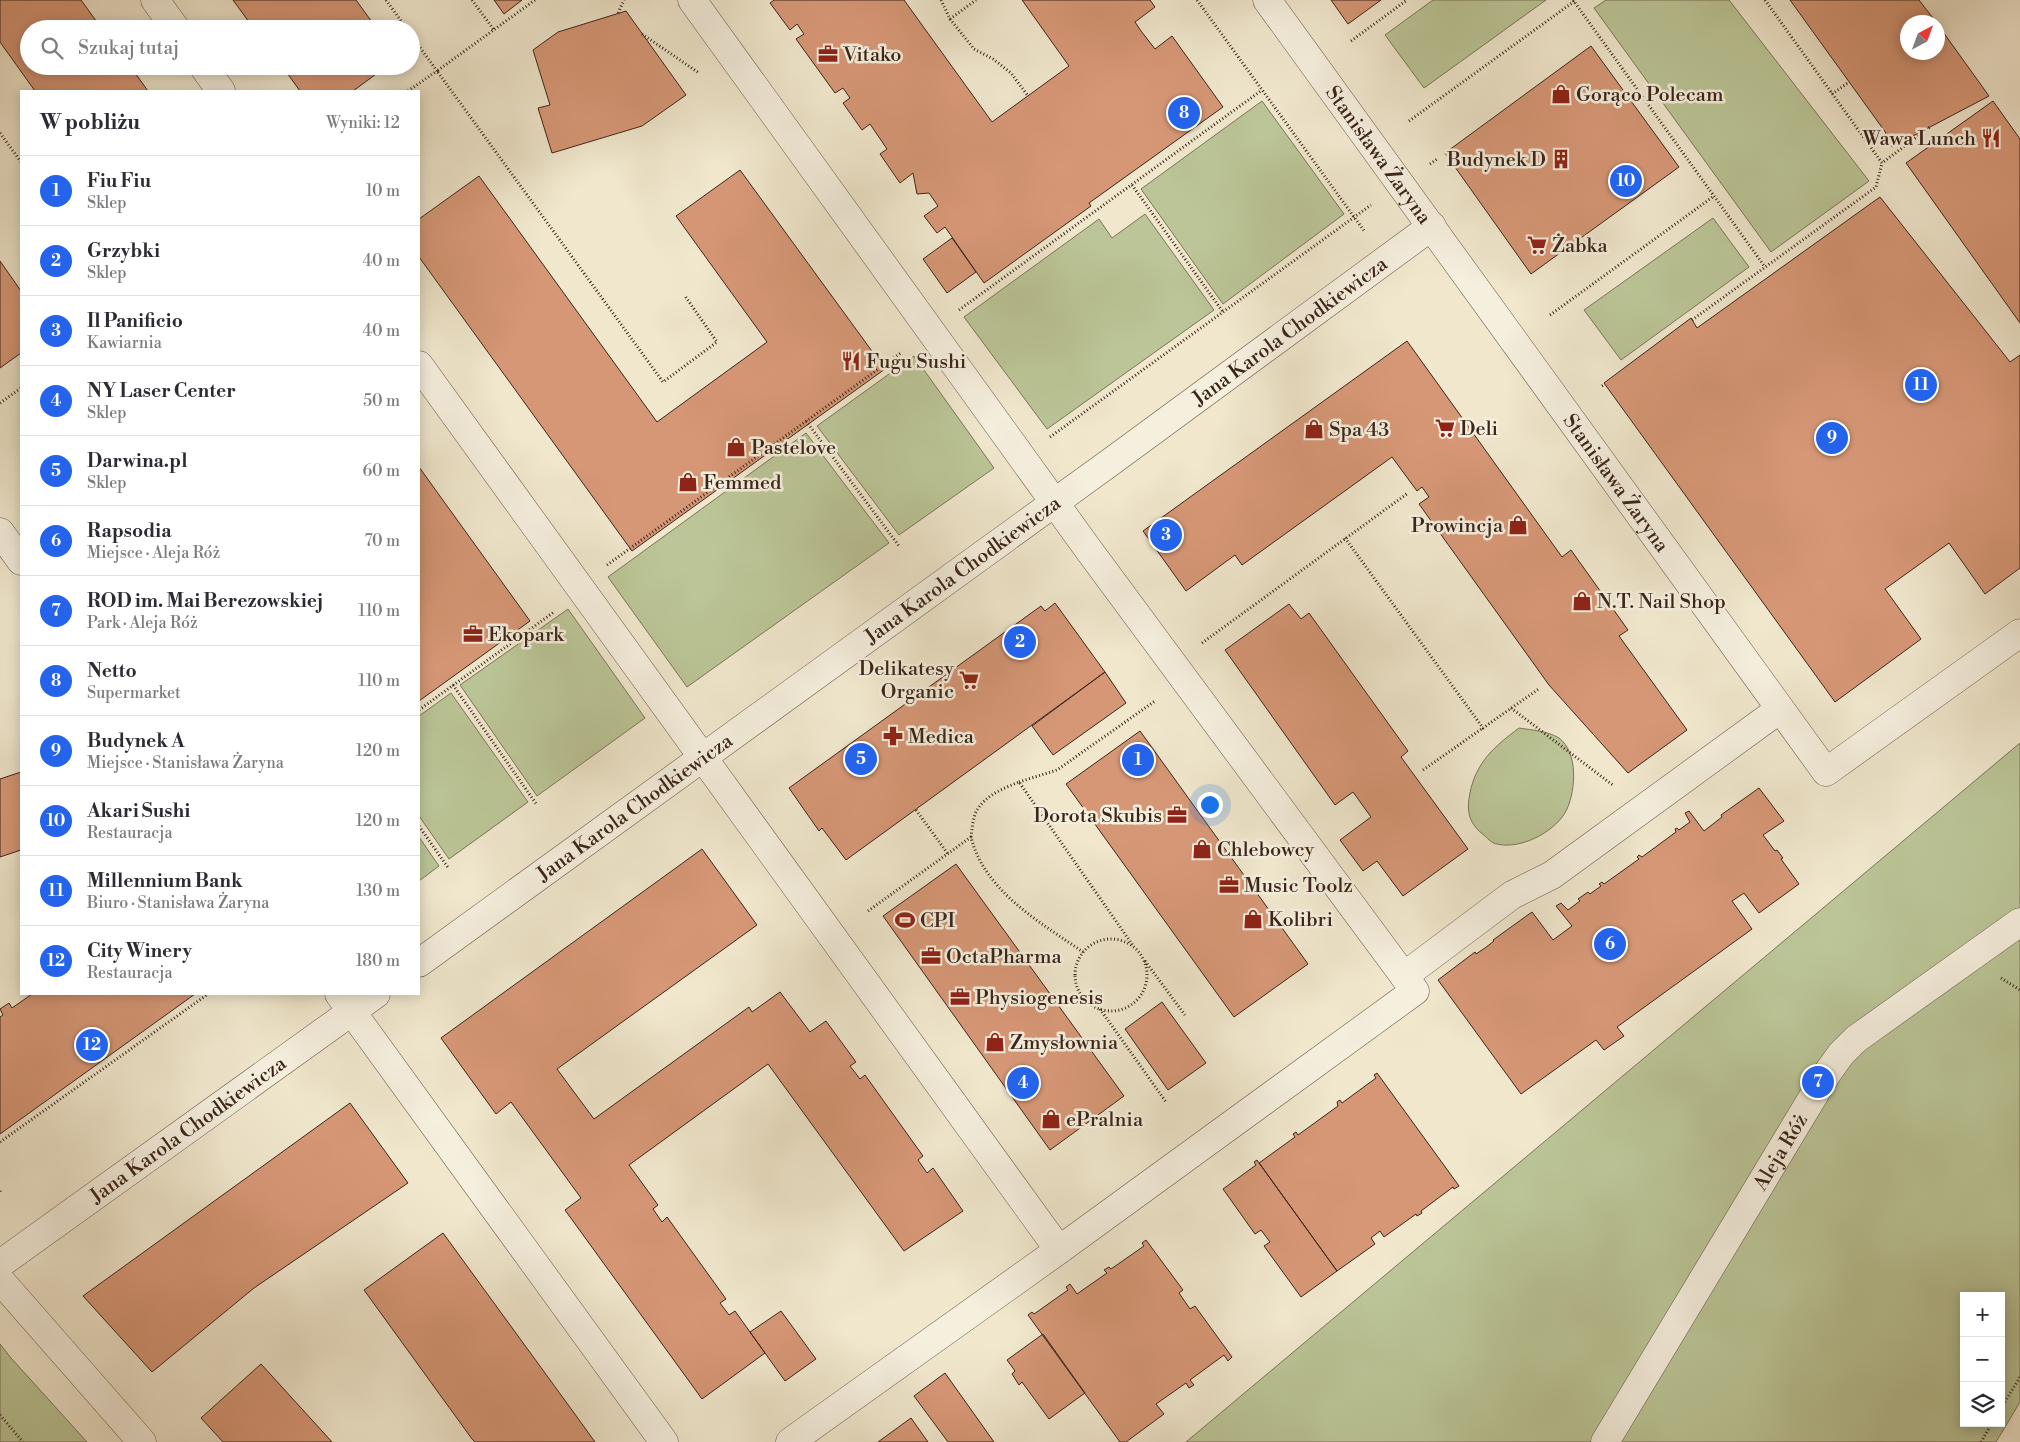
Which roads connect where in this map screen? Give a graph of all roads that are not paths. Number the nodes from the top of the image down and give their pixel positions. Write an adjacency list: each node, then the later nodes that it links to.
1 (155, 0): 4 (street)
2 (692, 0): 9 (street)
3 (1268, 0): 7 (street, Stanisława Żaryna)
4 (169, 20)
5 (209, 75): 6 (street)
6 (220, 90)
7 (1432, 226): 9 (street, Jana Karola Chodkiewicza); 13 (street, Stanisława Żaryna)
8 (420, 366): 14 (street)
9 (1054, 503): 14 (street, Jana Karola Chodkiewicza); 17 (street)
10 (0, 532): 11 (street)
11 (20, 561)
12 (2020, 633): 13 (street, Stanisława Żaryna)
13 (1780, 709): 17 (street)
14 (702, 758): 16 (street, Jana Karola Chodkiewicza); 20 (street)
15 (2020, 922): 26 (street, Aleja Róż)
16 (420, 962)
17 (1404, 976): 20 (street)
18 (372, 995): 19 (street, Jana Karola Chodkiewicza)
19 (346, 1002): 21 (street, Jana Karola Chodkiewicza); 24 (street)
20 (1059, 1250): 25 (street)
21 (0, 1264)
22 (0, 1280): 23 (street)
23 (142, 1442)
24 (664, 1442)
25 (790, 1442)
26 (1605, 1442)

